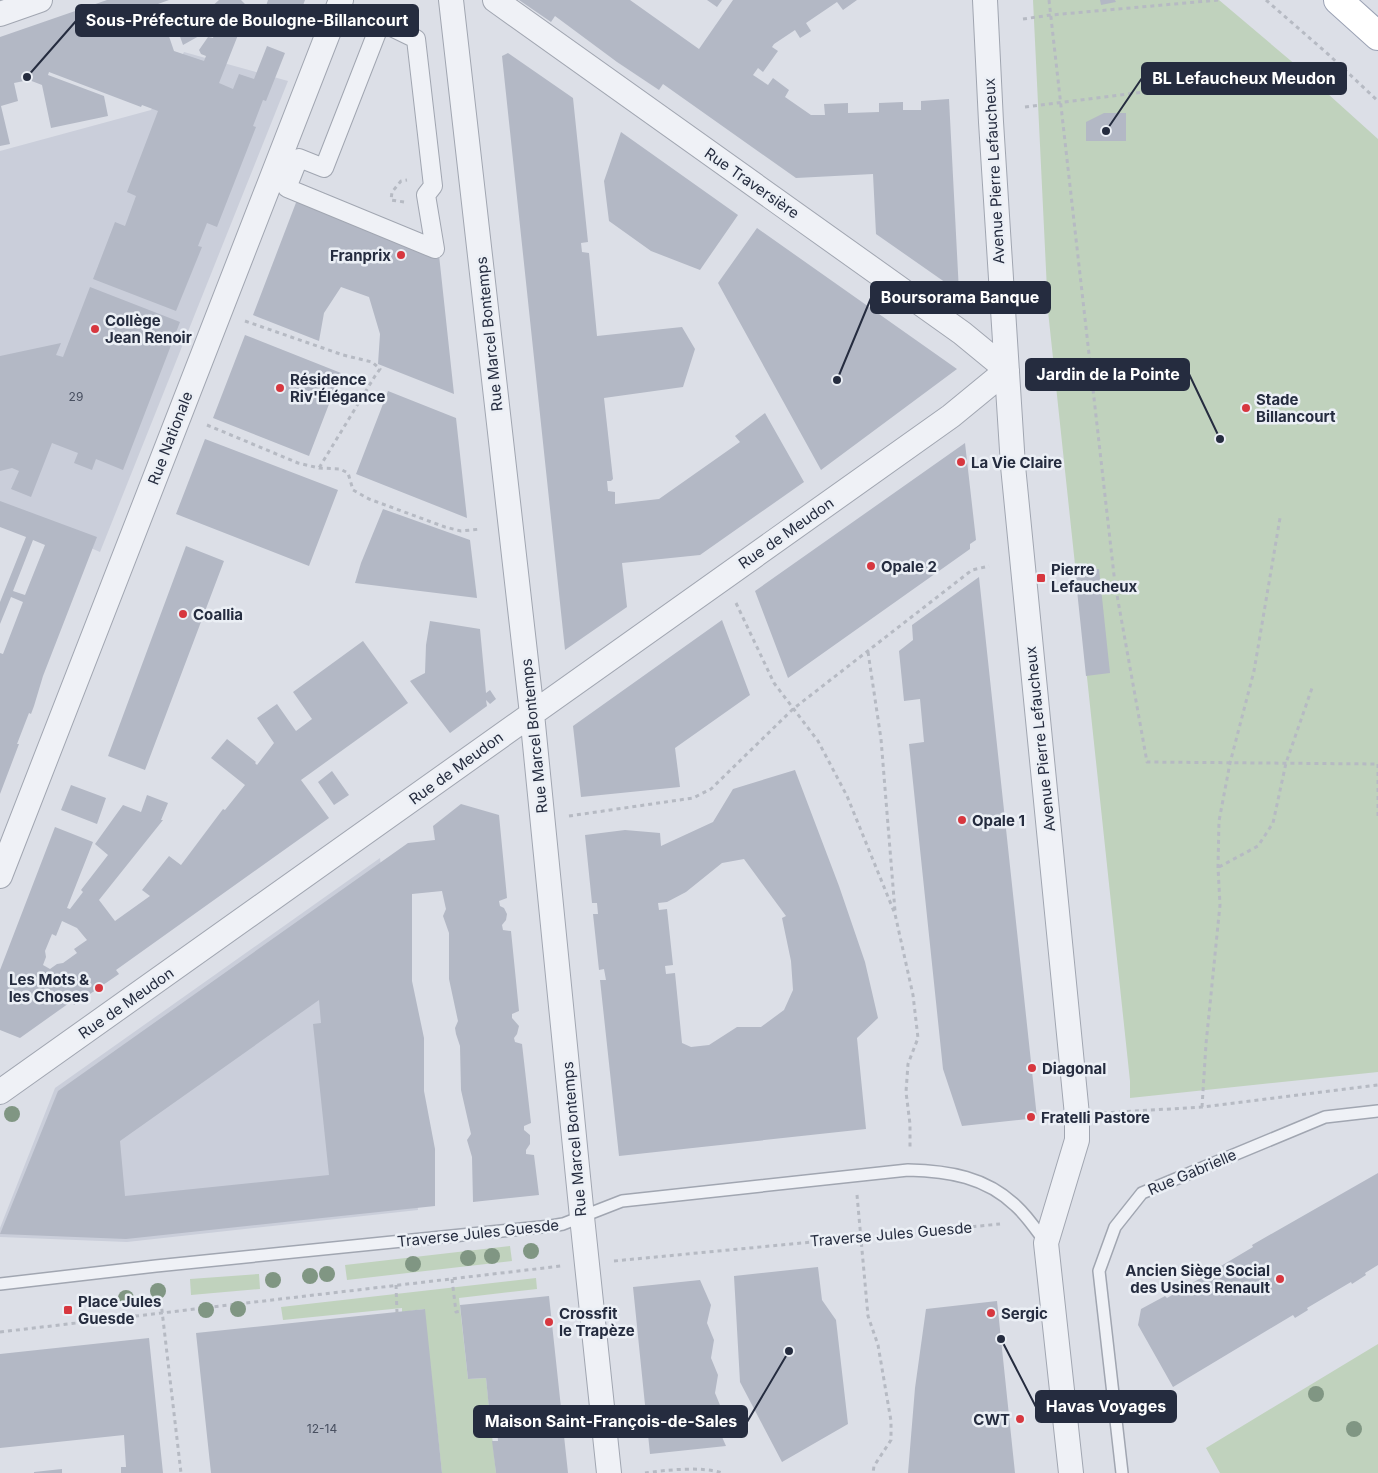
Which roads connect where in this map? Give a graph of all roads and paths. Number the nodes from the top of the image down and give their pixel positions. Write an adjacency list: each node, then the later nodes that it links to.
1 (40, 0): 10 (street)
2 (341, 0): 37 (street, Rue Nationale)
3 (451, 0): 30 (street, Rue Marcel Bontemps)
4 (495, 0): 20 (street, Rue Traversière)
5 (985, 0): 20 (street, Avenue Pierre Lefaucheux)
6 (1049, 0): 11 (path)
7 (1219, 0): 11 (path)
8 (1266, 0): 14 (path)
9 (1338, 0): 13 (main road)
10 (0, 14)
11 (1051, 15): 12 (path); 16 (path)
12 (1023, 19)
13 (1378, 36)
14 (1342, 66): 15 (path); 16 (path)
15 (1378, 100)
16 (1060, 103): 17 (path); 31 (path)
17 (1026, 108)
18 (287, 188): 18 (street)
19 (242, 320): 22 (path)
20 (1007, 370): 30 (street, Rue de Meudon); 49 (street, Avenue Pierre Lefaucheux)
21 (207, 425): 22 (path)
22 (318, 468): 24 (path)
23 (1280, 518): 31 (path)
24 (481, 529)
25 (989, 566): 27 (path)
26 (736, 602): 29 (path)
27 (868, 652): 29 (path); 38 (path)
28 (1312, 688): 32 (path)
29 (793, 709): 34 (path); 38 (path)
30 (532, 714): 40 (street, Rue de Meudon); 46 (street, Rue Marcel Bontemps)
31 (1230, 763): 32 (path); 36 (path)
32 (1286, 763): 33 (path); 36 (path)
33 (1378, 764): 35 (path)
34 (566, 816)
35 (1378, 818)
36 (1218, 867): 41 (path)
37 (0, 876)
38 (895, 914): 44 (path)
39 (1378, 1084): 41 (path)
40 (0, 1092)
41 (1202, 1107): 43 (path)
42 (1378, 1111): 66 (lane, Rue Gabrielle)
43 (1095, 1114)
44 (910, 1147)
45 (856, 1192): 48 (path)
46 (582, 1217): 49 (lane, Traverse Jules Guesde); 51 (lane, Traverse Jules Guesde); 61 (street, Rue Marcel Bontemps)
47 (1000, 1224): 48 (path, Traverse Jules Guesde)
48 (860, 1236): 50 (path, Traverse Jules Guesde); 64 (path)
49 (1046, 1242): 65 (street, Avenue Pierre Lefaucheux)
50 (611, 1261)
51 (156, 1266): 54 (lane, Traverse Jules Guesde); 57 (path)
52 (568, 1266): 53 (path)
53 (452, 1279): 55 (path); 56 (path)
54 (0, 1284)
55 (396, 1285): 57 (path); 58 (path)
56 (461, 1311)
57 (162, 1312): 59 (path); 60 (path)
58 (397, 1312)
59 (0, 1332)
60 (181, 1473)
61 (609, 1473)
62 (645, 1473): 63 (path)
63 (722, 1473)
64 (873, 1473)
65 (1071, 1473)
66 (1122, 1473)

